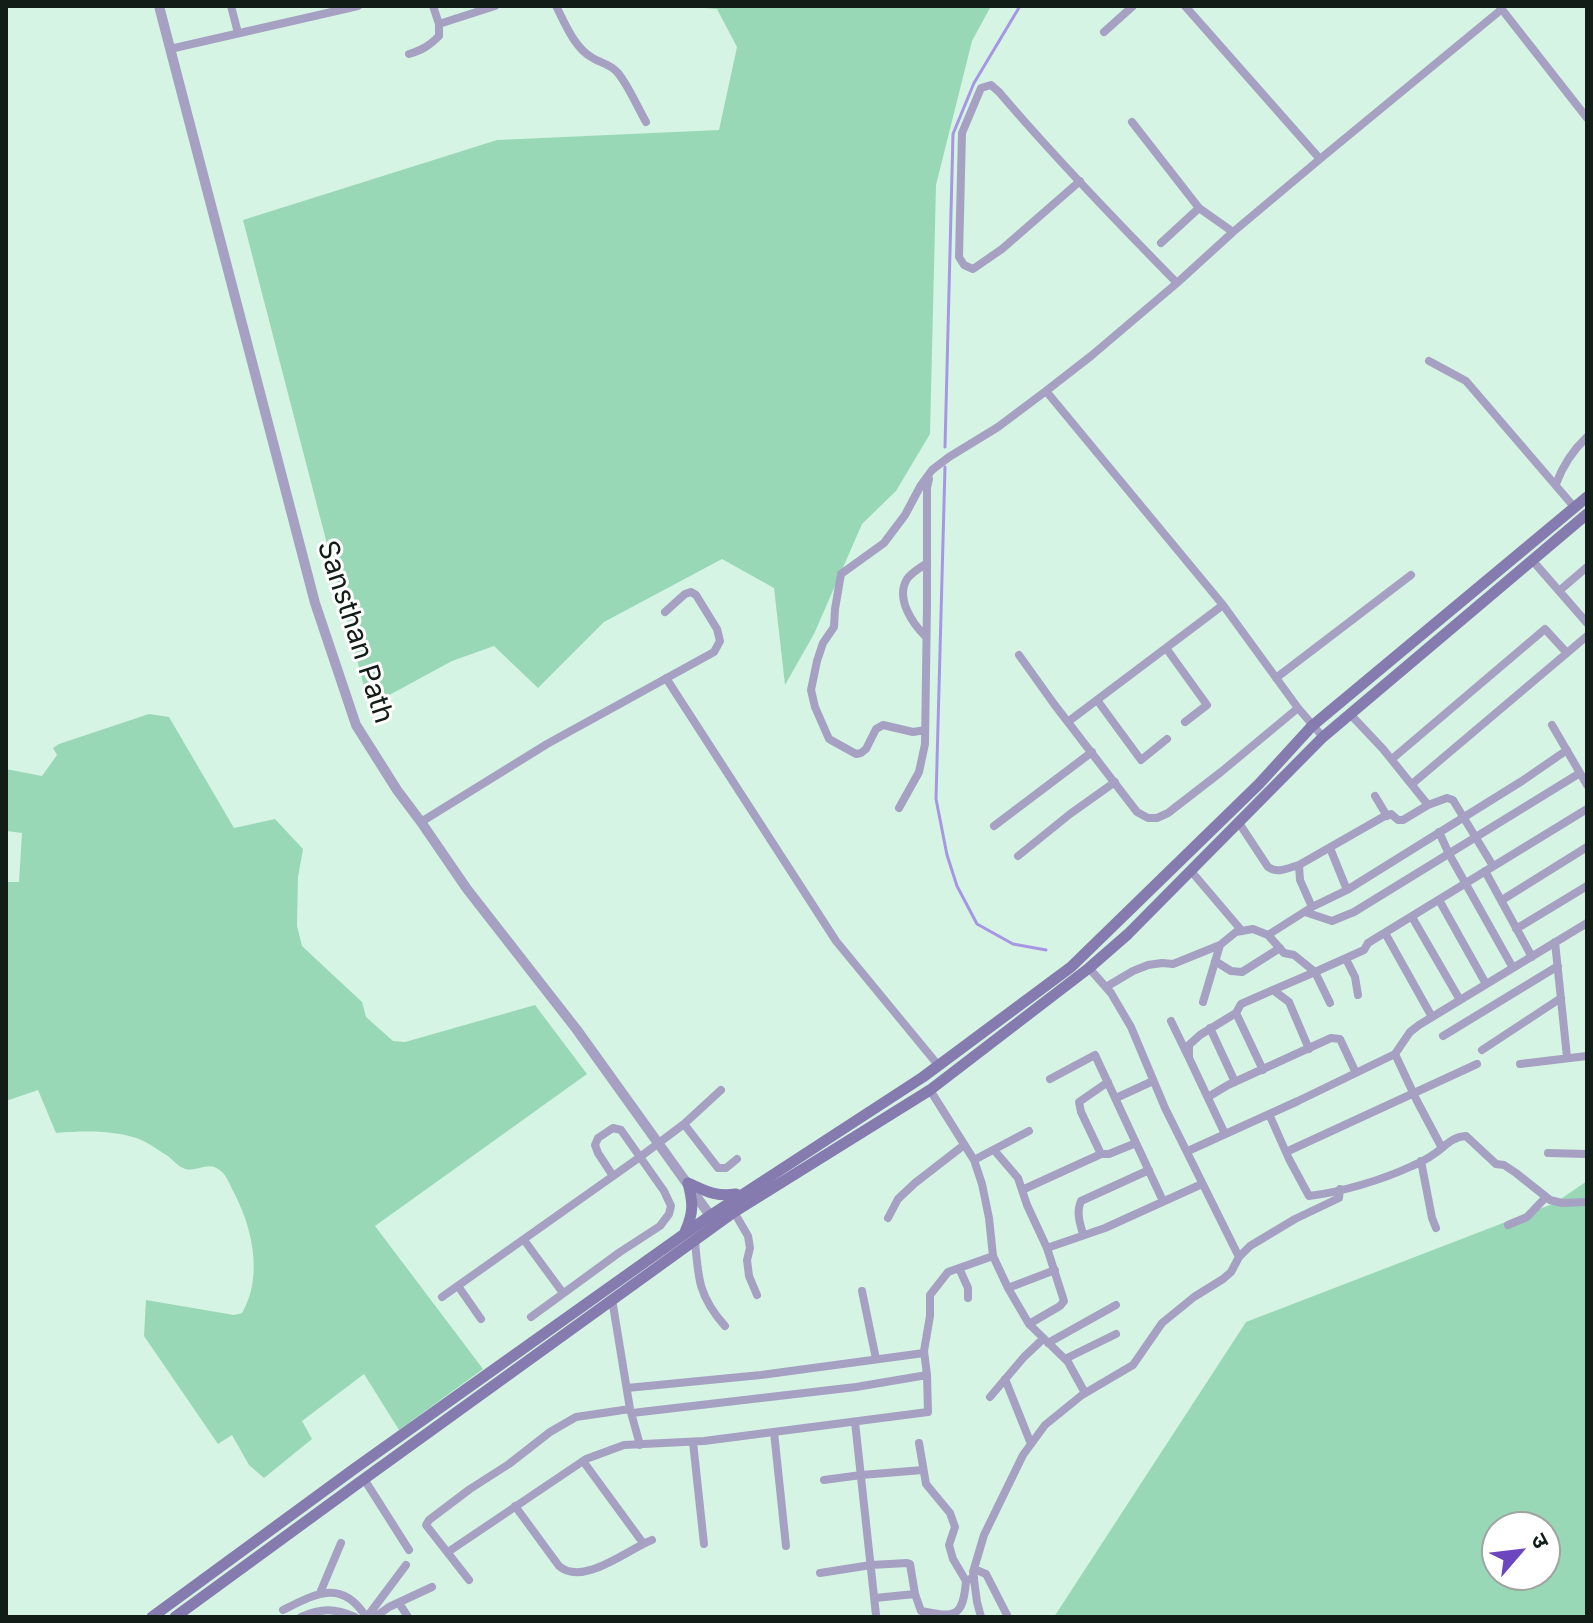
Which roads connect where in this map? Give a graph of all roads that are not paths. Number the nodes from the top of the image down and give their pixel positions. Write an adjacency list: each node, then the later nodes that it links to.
1 (159, 6): 15 (street, Sansthan Path)
2 (231, 6): 14 (street)
3 (311, 6): 11 (street)
4 (358, 6): 11 (street)
5 (433, 6): 12 (street)
6 (495, 6): 12 (street)
7 (556, 6): 18 (street)
8 (1133, 6): 13 (street)
9 (1185, 6): 20 (street)
10 (1501, 8): 17 (street); 20 (street)
11 (315, 17): 14 (street)
12 (439, 24): 16 (street)
13 (1104, 32)
14 (238, 33): 15 (street)
15 (170, 49): 72 (street, Sansthan Path)
16 (409, 54)
17 (1587, 118)
18 (646, 122)
19 (1132, 122): 22 (street)
20 (1320, 159): 23 (street)
21 (1080, 181): 21 (street); 25 (street)
22 (1199, 208): 23 (street); 24 (street)
23 (1233, 232): 25 (street)
24 (1161, 243)
25 (1177, 283): 27 (street)
26 (1429, 361): 30 (street)
27 (1046, 391): 29 (street); 39 (street)
28 (1587, 437): 30 (street)
29 (932, 470): 35 (street); 56 (street)
30 (1556, 484): 32 (street)
31 (1587, 497): 32 (main road)
32 (1575, 508): 55 (main road)
33 (1587, 514): 34 (main road)
34 (1532, 560): 38 (street); 51 (main road)
35 (927, 563): 43 (street); 43 (street)
36 (1586, 570): 38 (street)
37 (1411, 575): 48 (street)
38 (1559, 591): 41 (street)
39 (1223, 605): 44 (street); 48 (street)
40 (665, 612): 47 (street)
41 (1587, 623)
42 (1587, 636): 45 (street)
43 (926, 637): 56 (street)
44 (1166, 648): 49 (street); 53 (street)
45 (1567, 653): 61 (street); 64 (street)
46 (1019, 655): 52 (street)
47 (666, 678): 72 (street); 127 (street)
48 (1276, 678): 50 (street)
49 (1097, 700): 52 (street); 58 (street)
50 (1298, 708): 55 (street); 63 (street)
51 (1350, 714): 57 (main road); 61 (street)
52 (1069, 721): 60 (street)
53 (1185, 722)
54 (1552, 725): 59 (street)
55 (1312, 726): 57 (street); 127 (main road)
56 (925, 730): 68 (street)
57 (1323, 737): 73 (main road)
58 (1167, 739)
59 (1567, 750): 62 (street); 71 (street)
60 (1092, 752): 63 (street); 74 (street)
61 (1392, 759): 64 (street)
62 (1580, 773): 65 (street); 76 (street)
63 (1115, 782): 80 (street)
64 (1412, 784): 67 (street)
65 (1587, 785)
66 (1375, 796): 70 (street)
67 (1428, 805): 70 (street); 71 (street)
68 (899, 808)
69 (1587, 809): 82 (street)
70 (1387, 816): 78 (street)
71 (1463, 817): 75 (street); 76 (street)
72 (421, 822): 143 (street, Sansthan Path)
73 (1239, 823): 81 (street); 83 (main road)
74 (994, 826)
75 (1439, 832): 79 (street); 86 (street)
76 (1476, 838): 79 (street); 82 (street)
77 (1587, 847): 88 (street)
78 (1330, 848): 81 (street); 86 (street)
79 (1449, 854): 84 (street); 89 (street)
80 (1018, 856)
81 (1299, 865): 89 (street)
82 (1489, 869): 84 (street); 88 (street)
83 (1191, 871): 93 (street); 103 (main road)
84 (1465, 884): 87 (street); 104 (street)
85 (1587, 886): 92 (street)
86 (1347, 890): 89 (street)
87 (1439, 900): 90 (street); 106 (street)
88 (1502, 900): 92 (street)
89 (1308, 910): 95 (street)
90 (1412, 917): 94 (street); 111 (street)
91 (1587, 923): 96 (street)
92 (1516, 929): 99 (street)
93 (1242, 931): 95 (street); 97 (street)
94 (1385, 933): 100 (street); 115 (street)
95 (1268, 935): 98 (street)
96 (1555, 942): 99 (street); 102 (street)
97 (1220, 945): 101 (street); 107 (street)
98 (1280, 948): 101 (street); 105 (street)
99 (1532, 957): 104 (street)
100 (1346, 959): 105 (street); 109 (street)
101 (1215, 961): 112 (street)
102 (1558, 966): 110 (street); 118 (street)
103 (1089, 968): 107 (street); 135 (main road)
104 (1513, 968): 106 (street)
105 (1315, 972): 108 (street); 113 (street)
106 (1486, 984): 111 (street)
107 (1106, 987): 131 (street)
108 (1273, 990): 114 (street); 119 (street)
109 (1358, 995)
110 (1561, 998): 120 (street); 123 (street)
111 (1460, 1000): 115 (street)
112 (1203, 1002)
113 (1330, 1003)
114 (1236, 1013): 117 (street); 128 (street)
115 (1432, 1017): 121 (street)
116 (1171, 1021): 124 (street)
117 (1210, 1028): 124 (street); 133 (street)
118 (1443, 1036)
119 (1309, 1049): 128 (street); 129 (street)
120 (1482, 1050)
121 (1395, 1054): 129 (street); 136 (street)
122 (1587, 1056): 123 (street)
123 (1567, 1057): 126 (street)
124 (1189, 1058): 137 (street)
125 (1477, 1064): 136 (street)
126 (1520, 1064)
127 (938, 1065): 163 (main road)
128 (1263, 1070): 133 (street)
129 (1356, 1073): 139 (street)
130 (1050, 1079): 132 (street)
131 (1153, 1081): 138 (street); 148 (street)
132 (1108, 1082): 138 (street); 151 (street)
133 (1235, 1082): 137 (street)
134 (721, 1090): 140 (street)
135 (930, 1090): 145 (street); 167 (main road)
136 (1414, 1094): 146 (street); 149 (street)
137 (1208, 1097): 142 (street)
138 (1116, 1098): 144 (street)
139 (1269, 1114): 142 (street); 149 (street)
140 (684, 1124): 143 (street); 154 (street)
141 (1029, 1131): 147 (street)
142 (1225, 1134): 148 (street)
143 (658, 1143): 153 (street); 159 (street, Sansthan Path)
144 (1136, 1143): 151 (street); 157 (street)
145 (964, 1145): 155 (street); 168 (street)
146 (1442, 1148): 156 (street); 164 (street)
147 (994, 1150): 155 (street); 162 (street)
148 (1188, 1151): 160 (street)
149 (1286, 1152): 161 (street)
150 (1548, 1153): 152 (street)
151 (1101, 1154): 162 (street)
152 (1587, 1154)
153 (640, 1157): 158 (street); 158 (street); 183 (street)
154 (737, 1159)
155 (974, 1160): 176 (street)
156 (1421, 1161): 161 (street); 171 (street)
157 (1149, 1170): 165 (street); 172 (street)
158 (613, 1176): 174 (street)
159 (688, 1183): 163 (main road); 169 (street, Sansthan Path); 173 (main road)
160 (1202, 1184): 165 (street); 177 (street)
161 (1340, 1189): 177 (street)
162 (1022, 1190): 175 (street)
163 (743, 1192): 169 (main road)
164 (1546, 1197): 166 (street); 170 (street)
165 (1163, 1201): 172 (street)
166 (1587, 1202)
167 (734, 1212): 169 (main road); 184 (street)
168 (888, 1218)
169 (714, 1220): 173 (main road)
170 (1508, 1225)
171 (1436, 1228)
172 (1083, 1234): 175 (street)
173 (690, 1237): 187 (main road); 192 (street); 234 (main road)
174 (524, 1240): 180 (street); 183 (street)
175 (1047, 1248): 179 (street)
176 (993, 1256): 178 (street); 181 (street)
177 (1239, 1257): 201 (street)
178 (959, 1268): 186 (street); 195 (street)
179 (1055, 1270): 181 (street); 191 (street)
180 (458, 1286): 185 (street); 190 (street)
181 (1008, 1288): 191 (street)
182 (862, 1291): 196 (street)
183 (563, 1293): 189 (street)
184 (757, 1295)
185 (442, 1297)
186 (968, 1298)
187 (612, 1299): 200 (street); 213 (main road)
188 (1116, 1305): 194 (street)
189 (531, 1317)
190 (481, 1319)
191 (1029, 1324): 194 (street)
192 (725, 1326)
193 (1116, 1334): 197 (street)
194 (1046, 1341): 197 (street); 199 (street)
195 (924, 1353): 196 (street); 198 (street)
196 (876, 1359): 200 (street)
197 (1065, 1359): 201 (street)
198 (927, 1375): 203 (street); 204 (street)
199 (1005, 1379): 202 (street); 208 (street)
200 (627, 1388): 203 (street)
201 (1085, 1393): 208 (street)
202 (990, 1397)
203 (631, 1411): 209 (street); 220 (street)
204 (855, 1422): 205 (street); 212 (street)
205 (774, 1432): 206 (street); 218 (street)
206 (693, 1442): 209 (street); 217 (street)
207 (919, 1443): 211 (street)
208 (1031, 1444): 224 (street)
209 (640, 1445): 210 (street)
210 (583, 1461): 215 (street); 215 (street)
211 (923, 1470): 212 (street); 224 (street)
212 (861, 1475): 214 (street); 222 (street)
213 (364, 1479): 219 (street); 235 (main road)
214 (824, 1480)
215 (515, 1506): 220 (street)
216 (341, 1543): 227 (street)
217 (704, 1544)
218 (786, 1546)
219 (409, 1550)
220 (448, 1552): 225 (street)
221 (406, 1565): 238 (street)
222 (871, 1565): 223 (street); 228 (street); 229 (street)
223 (820, 1573)
224 (971, 1576): 241 (street); 242 (street); 243 (street)
225 (469, 1580)
226 (432, 1587): 230 (street)
227 (320, 1593): 231 (street); 238 (street)
228 (915, 1594): 229 (street); 241 (street)
229 (875, 1598): 233 (street)
230 (399, 1603): 232 (street); 240 (street)
231 (283, 1610)
232 (390, 1613): 239 (street)
233 (876, 1615)
234 (152, 1617)
235 (175, 1617)
236 (301, 1617): 237 (street)
237 (355, 1617)
238 (367, 1617)
239 (375, 1617)
240 (408, 1617)
241 (946, 1617)
242 (981, 1617)
243 (1008, 1617)

